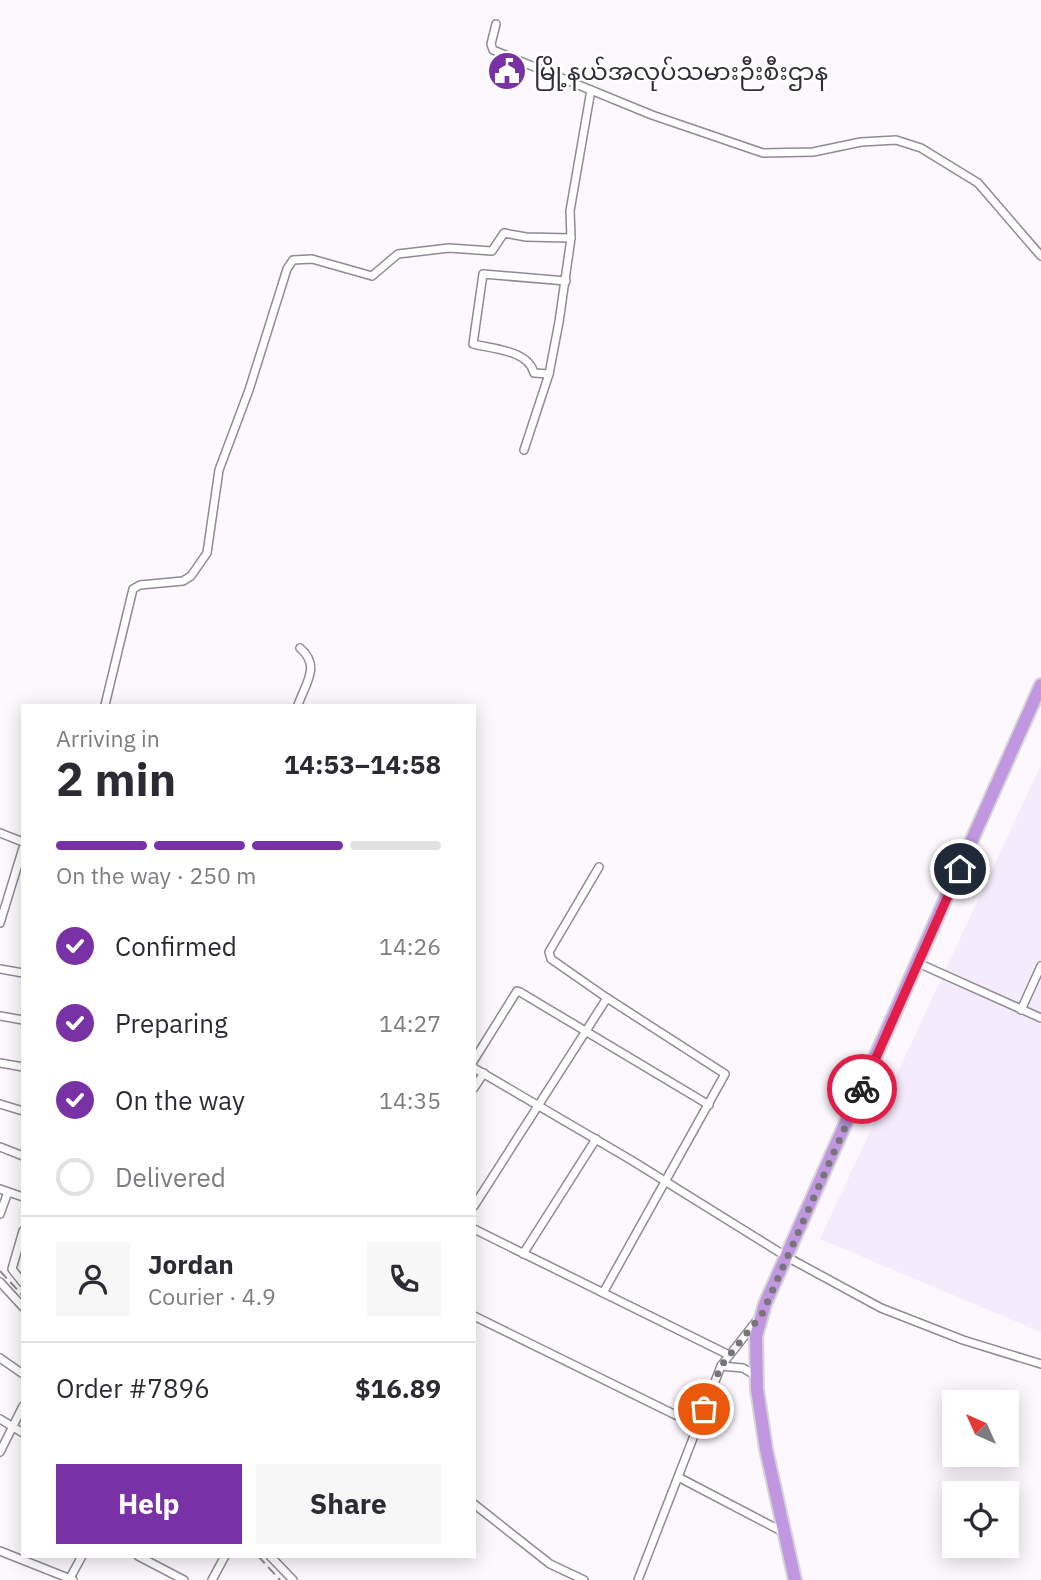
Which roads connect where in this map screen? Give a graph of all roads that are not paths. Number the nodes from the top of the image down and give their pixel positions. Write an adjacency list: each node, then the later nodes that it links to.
1 (496, 24): 2 (street)
2 (591, 90): 3 (street); 4 (street)
3 (571, 239): 5 (street); 10 (street)
4 (1041, 257)
5 (566, 281): 6 (street); 6 (street)
6 (549, 374): 7 (street)
7 (524, 450)
8 (300, 648): 11 (street)
9 (1041, 685): 17 (highway)
10 (105, 704)
11 (298, 704)
12 (0, 833): 13 (street)
13 (21, 841)
14 (21, 855): 16 (street)
15 (599, 867): 21 (street)
16 (0, 923)
17 (918, 963): 22 (street); 48 (highway)
18 (1041, 966): 22 (street)
19 (0, 969): 20 (street)
20 (21, 973)
21 (607, 999): 26 (street); 35 (street)
22 (1021, 1010): 24 (street)
23 (0, 1016): 25 (street)
24 (1041, 1018)
25 (21, 1020)
26 (586, 1031): 27 (street); 34 (street); 35 (street)
27 (476, 1057)
28 (0, 1063): 29 (street)
29 (21, 1068)
30 (476, 1069): 31 (street)
31 (484, 1073): 32 (street); 34 (street)
32 (476, 1085)
33 (0, 1104): 36 (street)
34 (538, 1104): 37 (street); 43 (street)
35 (709, 1105): 40 (street)
36 (21, 1110)
37 (596, 1139): 40 (street); 47 (street)
38 (0, 1147): 39 (street)
39 (21, 1155)
40 (666, 1182): 48 (street); 51 (street)
41 (4, 1190): 42 (street); 44 (street)
42 (21, 1196)
43 (476, 1203)
44 (0, 1214)
45 (476, 1230): 47 (street)
46 (21, 1243): 49 (street)
47 (523, 1254): 51 (street)
48 (787, 1257): 53 (highway); 57 (street)
49 (21, 1280)
50 (0, 1282): 52 (street)
51 (603, 1293): 55 (street)
52 (21, 1305)
53 (762, 1314): 55 (street); 60 (highway)
54 (476, 1317): 63 (street)
55 (729, 1355): 58 (street)
56 (0, 1359): 59 (street)
57 (1041, 1364)
58 (721, 1366): 60 (street); 63 (street)
59 (21, 1373)
60 (757, 1377): 69 (highway)
61 (21, 1410): 64 (street)
62 (0, 1419): 64 (street)
63 (698, 1426): 67 (street)
64 (13, 1427): 65 (street); 66 (street)
65 (21, 1432)
66 (0, 1452)
67 (680, 1478): 69 (street); 80 (street)
68 (476, 1506): 79 (street)
69 (785, 1533): 81 (highway)
70 (0, 1549): 75 (street)
71 (81, 1558): 75 (street)
72 (142, 1558): 76 (street)
73 (224, 1558): 77 (street)
74 (272, 1558): 78 (street)
75 (70, 1579)
76 (184, 1580)
77 (212, 1580)
78 (293, 1580)
79 (584, 1580)
80 (638, 1580)
81 (795, 1580)

